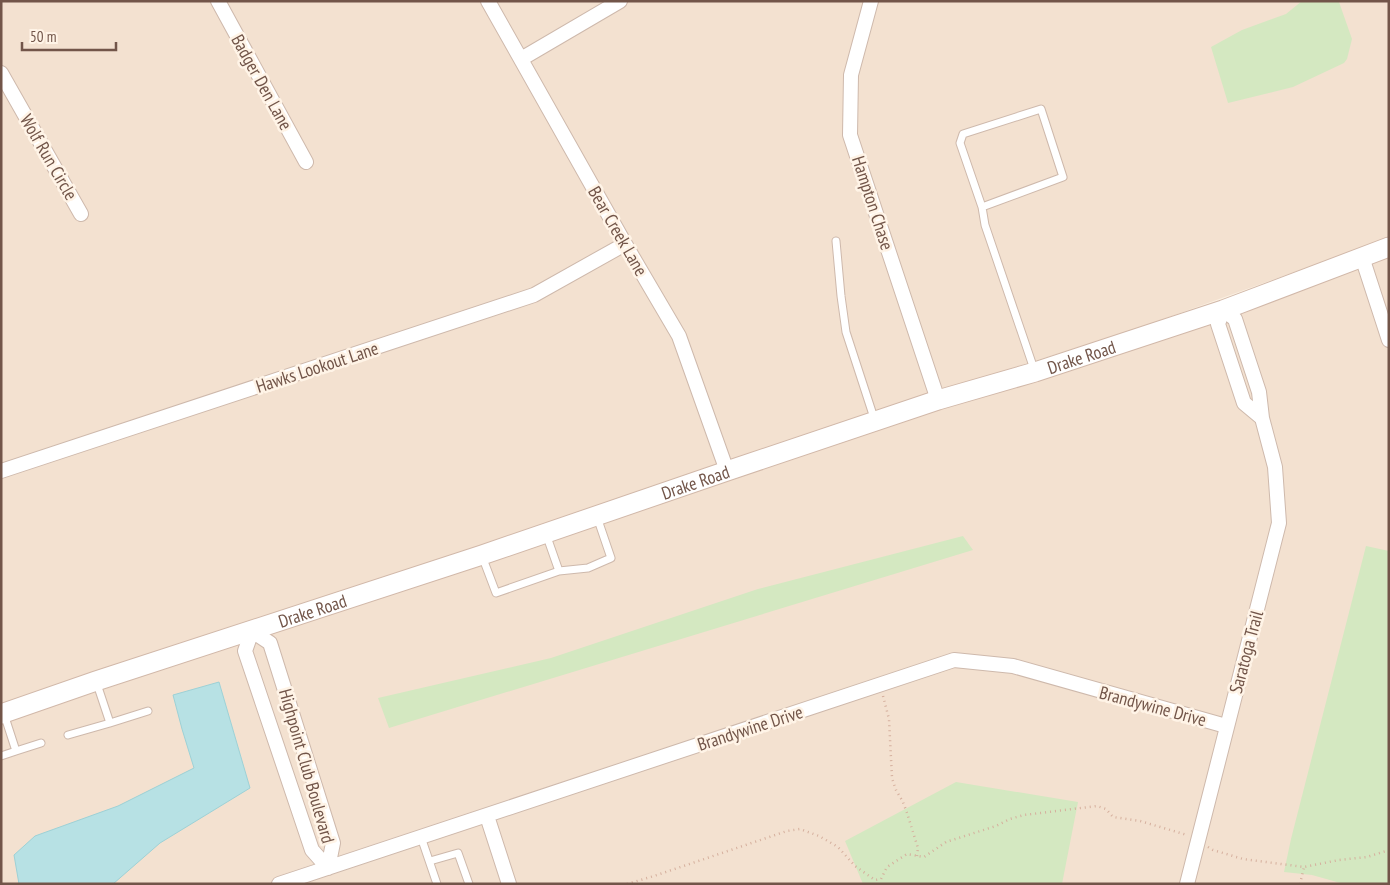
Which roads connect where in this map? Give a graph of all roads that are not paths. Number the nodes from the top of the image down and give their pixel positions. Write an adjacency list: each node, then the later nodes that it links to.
1 (218, 1): 7 (street, Badger Den Lane)
2 (488, 1): 5 (street, Bear Creek Lane)
3 (620, 1): 5 (street)
4 (871, 1): 17 (street, Hampton Chase)
5 (521, 59): 11 (street, Bear Creek Lane)
6 (1, 73): 9 (street, Wolf Run Circle)
7 (306, 162)
8 (982, 207): 8 (lane); 16 (lane)
9 (81, 214)
10 (836, 241): 18 (lane)
11 (624, 244): 19 (street, Hawks Lookout Lane); 20 (street, Bear Creek Lane)
12 (1389, 247): 13 (street, Drake Road)
13 (1362, 257): 14 (street, Drake Road); 15 (street)
14 (1223, 310): 16 (street, Drake Road); 30 (street, Saratoga Trail)
15 (1389, 340)
16 (1035, 372): 17 (street, Drake Road)
17 (938, 400): 18 (street, Drake Road)
18 (875, 422): 20 (street, Drake Road)
19 (1, 471)
20 (727, 471): 21 (street, Drake Road)
21 (596, 516): 22 (street, Drake Road); 24 (lane)
22 (546, 533): 23 (street, Drake Road); 24 (lane)
23 (482, 556): 24 (lane); 25 (street, Drake Road)
24 (559, 571)
25 (252, 631): 26 (street, Drake Road); 38 (street, Highpoint Club Boulevard); 38 (street, Highpoint Club Boulevard)
26 (96, 681): 28 (street, Drake Road); 29 (lane)
27 (148, 711): 29 (lane)
28 (2, 714): 33 (lane)
29 (110, 722): 31 (lane)
30 (1226, 726): 35 (street, Brandywine Drive); 43 (street, Saratoga Trail)
31 (68, 734)
32 (41, 743): 33 (lane)
33 (16, 751): 34 (lane)
34 (1, 756)
35 (487, 816): 36 (street, Brandywine Drive); 42 (street)
36 (421, 837): 37 (lane); 38 (street, Brandywine Drive)
37 (430, 861): 40 (lane); 41 (lane)
38 (328, 868): 39 (street, Brandywine Drive)
39 (279, 884)
40 (437, 884)
41 (470, 884)
42 (509, 884)
43 (1187, 884)

